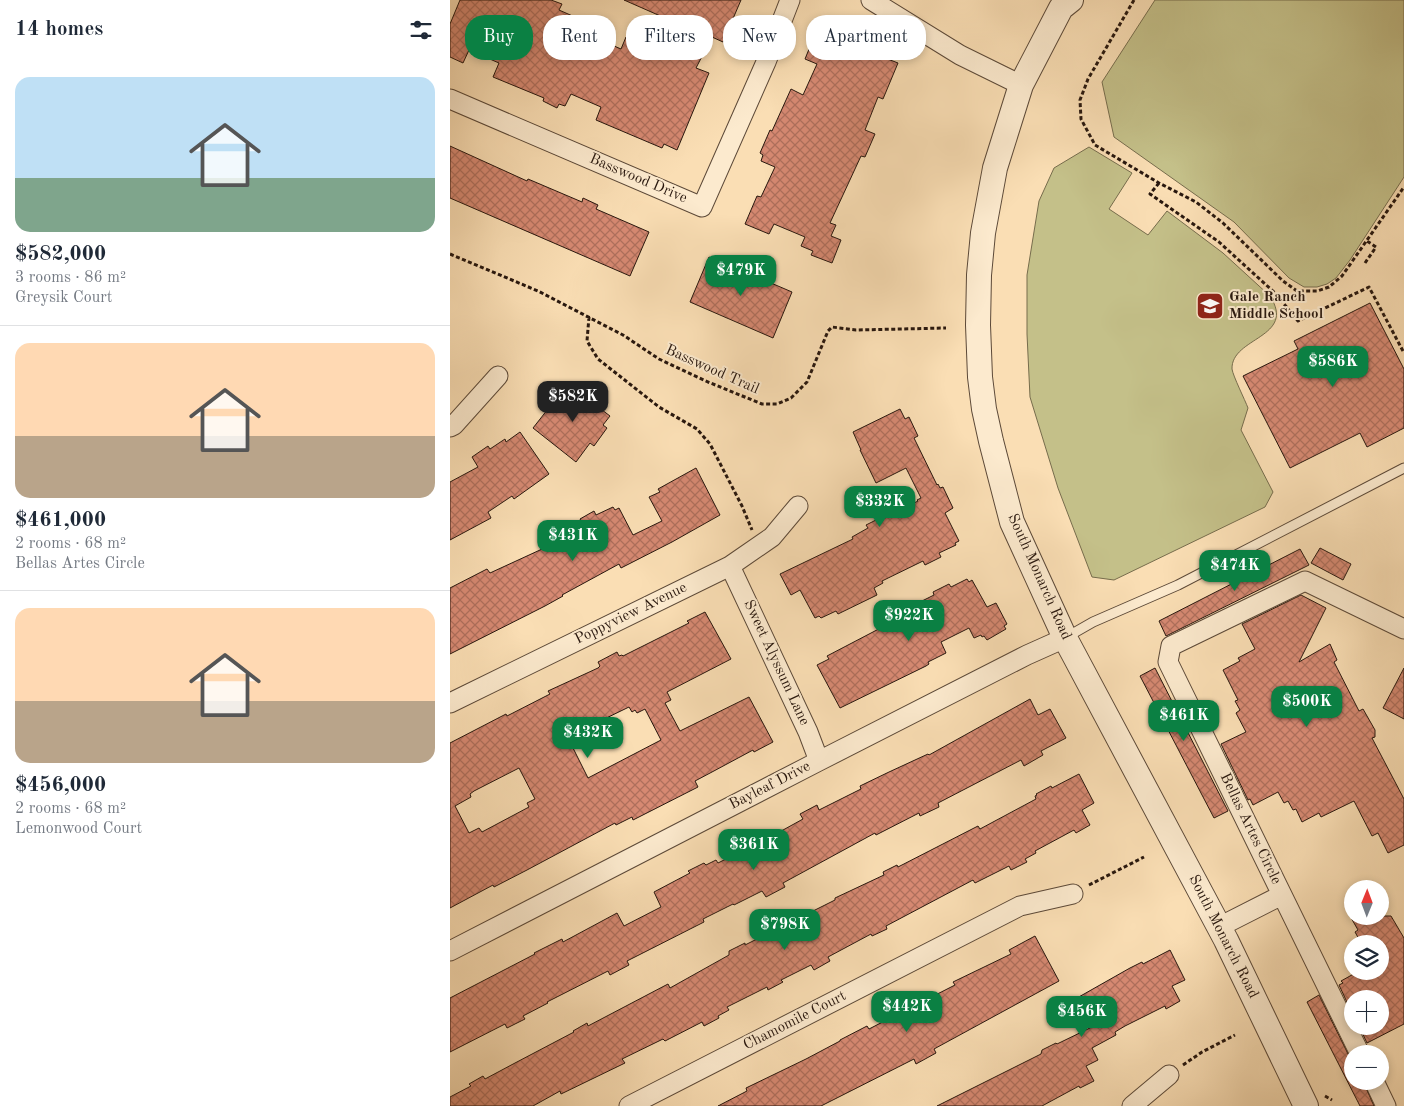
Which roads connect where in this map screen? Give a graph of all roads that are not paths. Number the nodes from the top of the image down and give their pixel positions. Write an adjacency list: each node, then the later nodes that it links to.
1 (790, 0): 5 (street, Basswood Drive)
2 (871, 0): 4 (street)
3 (1065, 3): 4 (street, South Monarch Road)
4 (1021, 85): 12 (street, South Monarch Road)
5 (450, 99)
6 (498, 376): 7 (street)
7 (450, 427)
8 (1404, 468): 12 (lane)
9 (798, 506): 10 (street, Poppyview Avenue)
10 (730, 566): 13 (street, Poppyview Avenue); 14 (street, Sweet Alyssum Lane)
11 (1404, 630): 16 (street, Bellas Artes Circle)
12 (1065, 638): 14 (street, Bayleaf Drive); 17 (street, South Monarch Road)
13 (450, 703)
14 (820, 761): 18 (street, Bayleaf Drive)
15 (1072, 894): 22 (street, Chamomile Court)
16 (1282, 894): 17 (street, Bellas Artes Circle); 19 (street, Bellas Artes Circle)
17 (1219, 927): 24 (street, South Monarch Road)
18 (450, 951)
19 (1356, 1045)
20 (1169, 1076): 23 (street)
21 (1378, 1090): 25 (street)
22 (629, 1106)
23 (1132, 1106)
24 (1306, 1106)
25 (1386, 1106)

